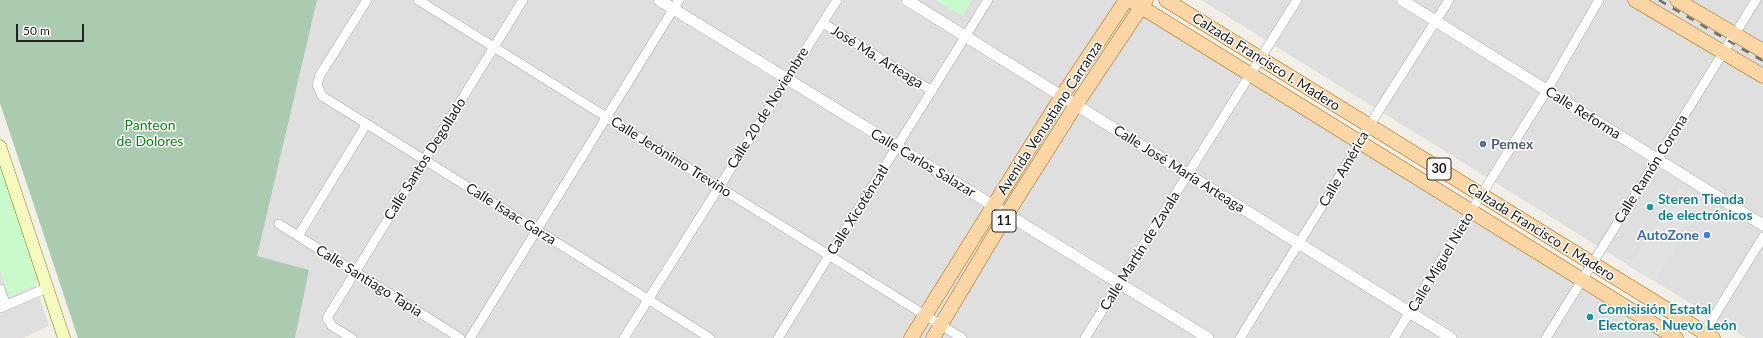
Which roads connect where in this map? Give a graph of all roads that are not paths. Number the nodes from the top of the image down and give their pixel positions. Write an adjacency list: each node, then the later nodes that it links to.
1 (367, 0): 35 (street, Calle Isaac Garza)
2 (418, 0): 23 (street, Calle Jerónimo Treviño)
3 (523, 0): 23 (street, Calle Santos Degollado)
4 (659, 0): 18 (street, Calle Carlos Salazar)
5 (837, 0): 20 (street, Calle 20 de Noviembre)
6 (907, 0): 22 (street, Calle José María Arteaga)
7 (988, 0): 22 (street, Calle Xicoténcatl)
8 (1126, 0): 32 (main road, Avenida Venustiano Carranza / 11)
9 (1166, 0): 26 (main road, Calzada Francisco I. Madero / 30)
10 (1297, 0): 26 (street, Calle Martín de Zavala)
11 (1402, 0): 19 (street, Calle Reforma)
12 (1449, 0): 19 (street, Calle América)
13 (1599, 0): 30 (street, Calle Miguel Nieto)
14 (1635, 0): 25 (main road)
15 (1677, 0): 21 (main road)
16 (1756, 0): 21 (street, Calle Ramón Corona)
17 (1139, 2): 27 (main road, Calzada Francisco I. Madero / 30); 33 (main road, Avenida Venustiano Carranza / 11)
18 (676, 4): 29 (street, Calle Carlos Salazar); 34 (street)
19 (1436, 21): 30 (street, Calle Reforma); 36 (street, Calle América)
20 (823, 23): 29 (street, Calle 20 de Noviembre); 31 (street, José Ma. Arteaga)
21 (1735, 34): 24 (main road); 25 (street, Calle Ramón Corona)
22 (965, 36): 31 (street, Calle Xicoténcatl); 32 (street, Calle José María Arteaga)
23 (494, 48): 34 (street, Calle Jerónimo Treviño); 41 (street, Calle Santos Degollado)
24 (1763, 50)
25 (1723, 53): 28 (main road); 40 (street, Calle Ramón Corona)
26 (1261, 59): 27 (street, Calle Martín de Zavala); 36 (main road, Calzada Francisco I. Madero / 30)
27 (1250, 74): 37 (main road, Calzada Francisco I. Madero / 30); 42 (street, Calle Martín de Zavala)
28 (1763, 76)
29 (786, 79): 39 (street, Calle Carlos Salazar); 43 (street, Calle 20 de Noviembre)
30 (1547, 90): 40 (street, Calle Reforma); 44 (street, Calle Miguel Nieto)
31 (932, 91): 39 (street, Calle Xicoténcatl)
32 (1062, 96): 33 (street, Calle José María Arteaga); 45 (main road, Avenida Venustiano Carranza / 11)
33 (1076, 105): 42 (street, Calle José María Arteaga); 47 (main road, Avenida Venustiano Carranza / 11)
34 (607, 117): 43 (street, Calle Jerónimo Treviño); 50 (street)
35 (366, 125): 41 (street, Calle Isaac Garza); 51 (street)
36 (1369, 126): 37 (street, Calle América); 44 (main road, Calzada Francisco I. Madero / 30)
37 (1360, 142): 46 (main road, Calzada Francisco I. Madero / 30); 53 (street, Calle América)
38 (0, 146): 59 (main road)
39 (897, 147): 45 (street, Calle Carlos Salazar); 54 (street, Calle Xicoténcatl)
40 (1657, 159): 49 (street, Calle Reforma); 55 (street, Calle Ramón Corona)
41 (424, 160): 50 (street, Calle Isaac Garza); 56 (street, Calle Santos Degollado)
42 (1189, 174): 53 (street, Calle José María Arteaga); 58 (street, Calle Martín de Zavala)
43 (718, 187): 54 (street, Calle Jerónimo Treviño); 61 (street, Calle 20 de Noviembre)
44 (1482, 196): 46 (street, Calle Miguel Nieto); 55 (main road, Calzada Francisco I. Madero / 30)
45 (994, 206): 47 (street, Calle Carlos Salazar); 64 (main road, Avenida Venustiano Carranza / 11)
46 (1471, 211): 57 (main road, Calzada Francisco I. Madero / 30); 63 (street, Calle Miguel Nieto)
47 (1007, 214): 58 (street, Calle Carlos Salazar); 65 (main road, Avenida Venustiano Carranza / 11)
48 (279, 224): 51 (street, Calle Santiago Tapia)
49 (1763, 225)
50 (537, 230): 61 (street, Calle Isaac Garza); 70 (street)
51 (298, 236): 56 (street, Calle Santiago Tapia)
52 (1763, 237): 66 (street)
53 (1299, 244): 63 (street, Calle José María Arteaga); 79 (street, Calle América)
54 (830, 256): 64 (street, Calle Jerónimo Treviño); 73 (street, Calle Xicoténcatl)
55 (1592, 264): 57 (street, Calle Ramón Corona); 66 (main road, Calzada Francisco I. Madero / 30)
56 (355, 272): 68 (street, Calle Santos Degollado); 69 (street, Calle Santiago Tapia)
57 (1582, 280): 82 (street, Calle Ramón Corona); 83 (main road, Calzada Francisco I. Madero / 30)
58 (1120, 283): 77 (street, Calle Martín de Zavala); 78 (street, Calle Carlos Salazar)
59 (47, 288): 62 (street); 67 (main road)
60 (0, 289): 62 (street)
61 (648, 299): 71 (street, Calle 20 de Noviembre); 72 (street, Calle Isaac Garza)
62 (3, 306)
63 (1410, 313): 80 (street, Calle Miguel Nieto); 81 (street, Calle José María Arteaga)
64 (925, 315): 65 (street, Calle Jerónimo Treviño); 74 (main road, Avenida Venustiano Carranza / 11)
65 (941, 325): 75 (main road, Avenida Venustiano Carranza / 11); 76 (street, Calle Jerónimo Treviño)
66 (1706, 336)
67 (64, 338)
68 (352, 338)
69 (460, 338)
70 (470, 338)
71 (624, 338)
72 (710, 338)
73 (778, 338)
74 (911, 338)
75 (933, 338)
76 (962, 338)
77 (1085, 338)
78 (1208, 338)
79 (1240, 338)
80 (1394, 338)
81 (1451, 338)
82 (1546, 338)
83 (1676, 338)

